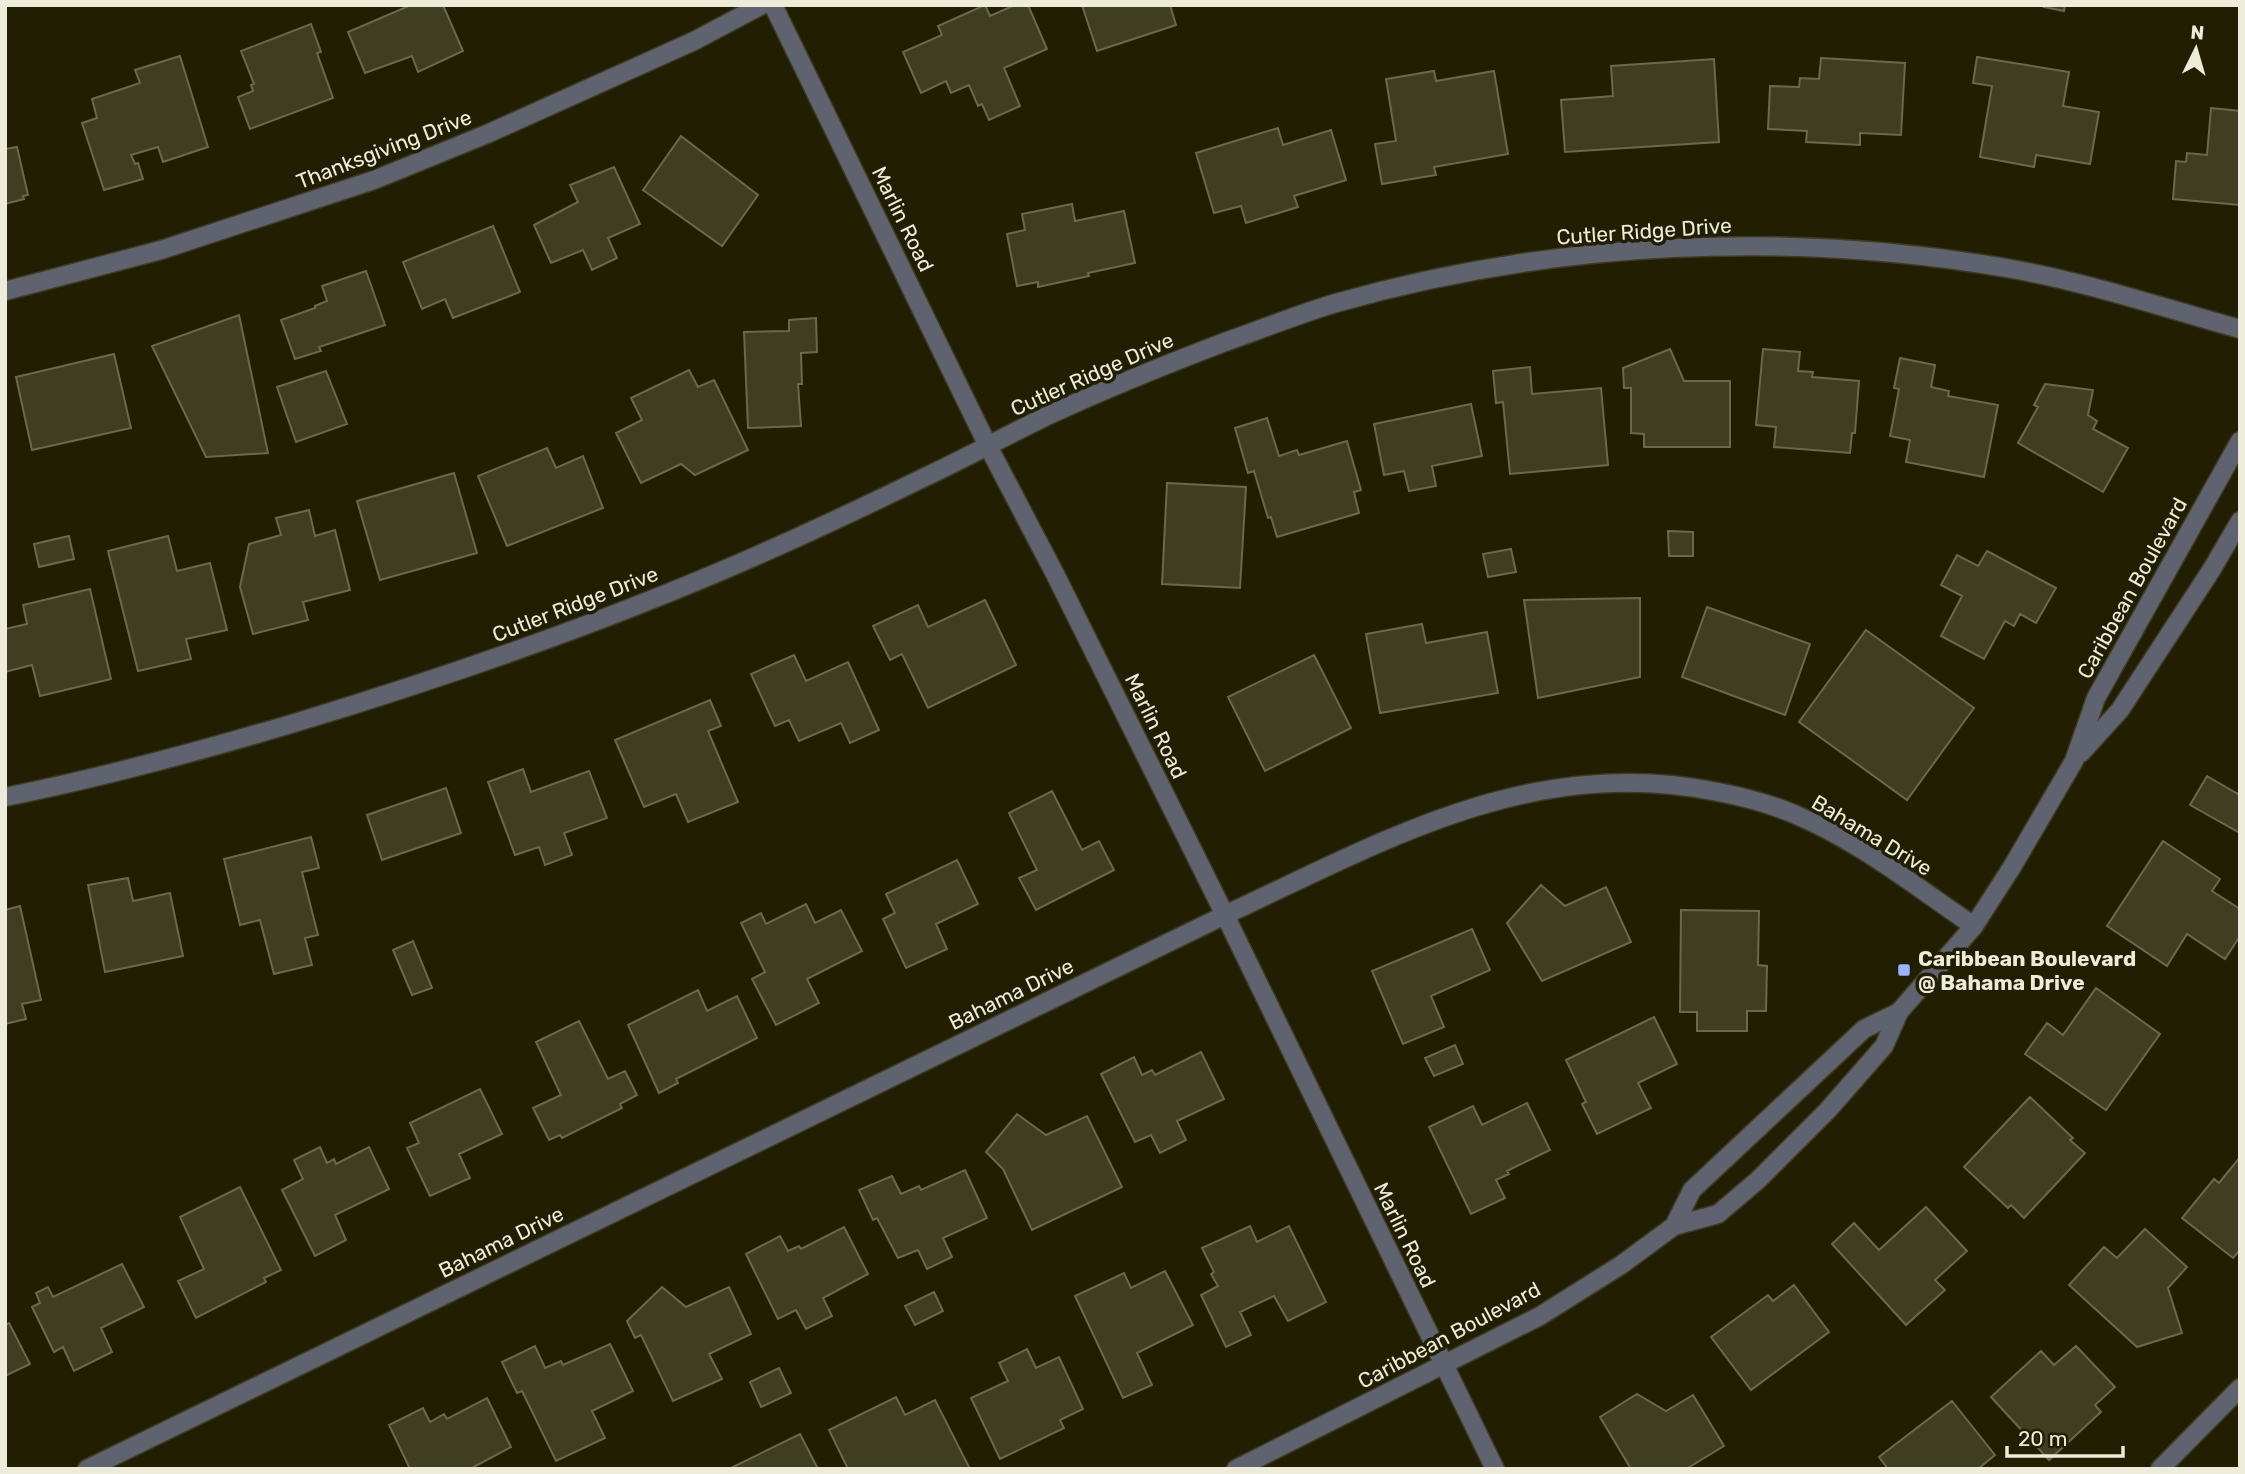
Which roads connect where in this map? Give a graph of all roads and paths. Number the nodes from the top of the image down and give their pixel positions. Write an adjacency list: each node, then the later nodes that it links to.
1 (762, 5): 3 (street, Thanksgiving Drive)
2 (773, 5): 6 (street, Marlin Road)
3 (5, 290)
4 (2240, 329): 6 (street, Cutler Ridge Drive)
5 (2240, 441): 8 (street, Caribbean Boulevard)
6 (988, 446): 9 (street, Cutler Ridge Drive); 10 (street, Marlin Road)
7 (2240, 521): 8 (street, Caribbean Boulevard)
8 (2074, 761): 11 (street, Caribbean Boulevard)
9 (5, 797)
10 (1225, 915): 11 (street, Bahama Drive); 14 (street, Marlin Road); 16 (street, Bahama Drive)
11 (1974, 926): 12 (street, Caribbean Boulevard)
12 (1899, 1012): 13 (street, Caribbean Boulevard); 13 (street, Caribbean Boulevard)
13 (1674, 1226): 14 (street, Caribbean Boulevard)
14 (1444, 1366): 17 (street, Caribbean Boulevard); 18 (street, Marlin Road)
15 (2240, 1388): 19 (street)
16 (88, 1469)
17 (1236, 1469)
18 (1494, 1469)
19 (2160, 1469)

